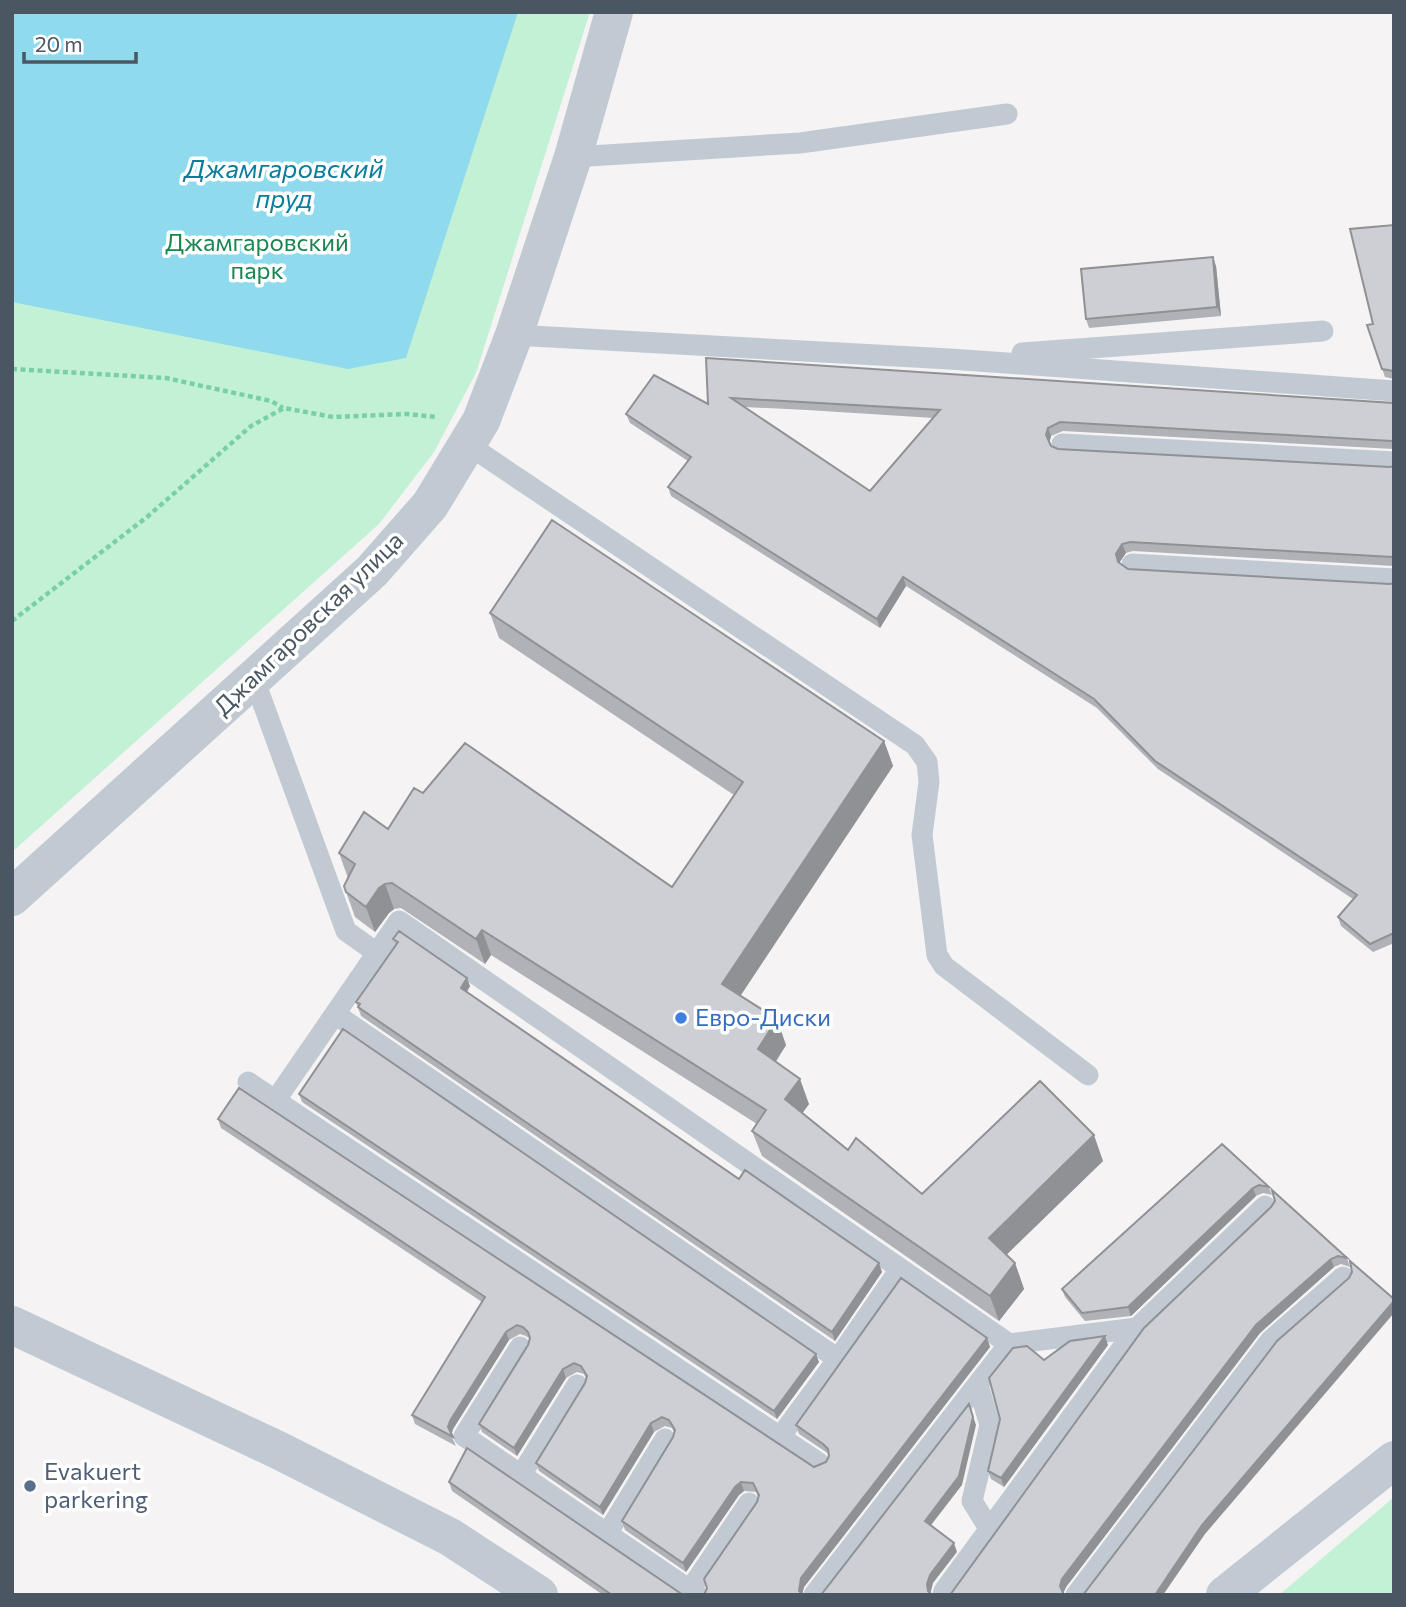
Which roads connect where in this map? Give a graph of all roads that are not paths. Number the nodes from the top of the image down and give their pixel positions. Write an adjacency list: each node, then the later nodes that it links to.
1 (614, 12): 3 (street, Джамгаровская улица)
2 (1007, 114): 3 (lane)
3 (573, 157): 5 (street, Джамгаровская улица)
4 (1323, 331): 6 (lane)
5 (514, 335): 6 (lane); 8 (street, Джамгаровская улица)
6 (950, 359): 7 (lane)
7 (1394, 391)
8 (474, 432): 13 (street, Джамгаровская улица); 17 (lane)
9 (1062, 444): 10 (lane)
10 (1394, 462)
11 (1132, 564): 12 (lane)
12 (1394, 579)
13 (254, 678): 14 (street, Джамгаровская улица); 15 (lane)
14 (12, 897)
15 (377, 953): 16 (lane); 21 (lane)
16 (335, 1013): 19 (lane); 27 (lane)
17 (1088, 1075)
18 (247, 1082): 19 (lane)
19 (275, 1101): 30 (lane)
20 (1265, 1206): 24 (lane)
21 (900, 1269): 25 (lane); 27 (lane)
22 (1343, 1277): 42 (lane)
23 (12, 1325): 39 (street)
24 (1137, 1328): 25 (lane); 36 (lane)
25 (1009, 1344): 29 (lane)
26 (520, 1347): 34 (lane)
27 (838, 1359): 30 (lane)
28 (577, 1385): 34 (lane)
29 (978, 1385): 36 (lane); 40 (lane)
30 (780, 1437): 33 (lane)
31 (665, 1439): 37 (lane)
32 (1394, 1460): 43 (street)
33 (819, 1463)
34 (521, 1475): 37 (lane)
35 (749, 1503): 38 (lane)
36 (990, 1530): 41 (lane)
37 (607, 1534): 38 (lane)
38 (693, 1592)
39 (539, 1595)
40 (814, 1595)
41 (943, 1595)
42 (1076, 1595)
43 (1225, 1595)

